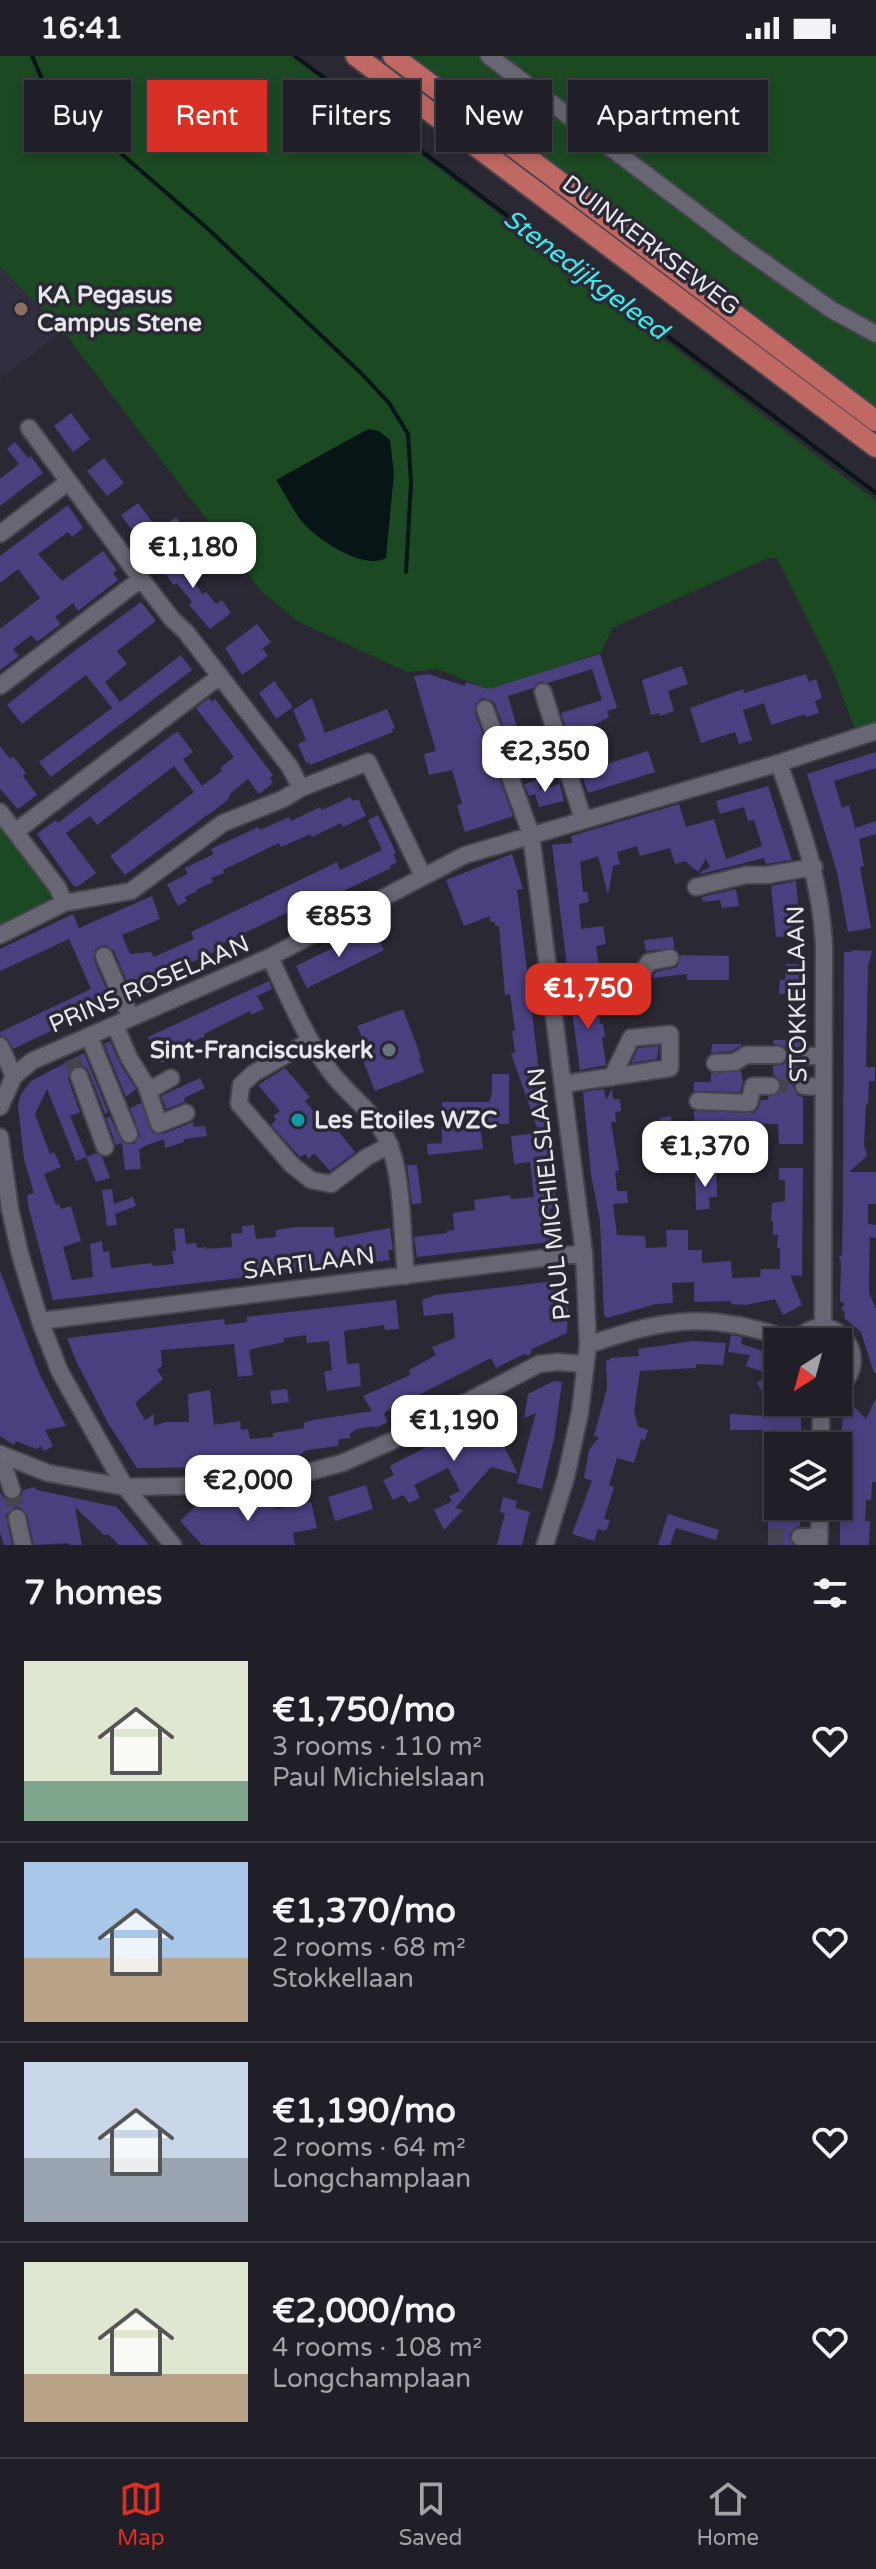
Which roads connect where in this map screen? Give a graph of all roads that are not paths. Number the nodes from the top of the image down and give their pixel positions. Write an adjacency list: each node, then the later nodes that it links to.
1 (356, 56): 7 (main road, DUINKERKSEWEG)
2 (393, 56): 5 (main road, DUINKERKSEWEG)
3 (489, 56): 4 (street)
4 (876, 334)
5 (876, 421)
6 (29, 428): 8 (street)
7 (876, 447)
8 (68, 482): 9 (street); 10 (street)
9 (0, 534)
10 (141, 579): 11 (street); 12 (street)
11 (220, 676): 17 (street); 20 (street)
12 (0, 686)
13 (543, 692): 19 (street)
14 (485, 709): 21 (street, PAUL MICHIELSLAAN)
15 (876, 731): 16 (street, PRINS ROSELAAN)
16 (779, 763): 19 (street, PRINS ROSELAAN); 22 (street, STOKKELLAAN)
17 (301, 788): 23 (street); 25 (street)
18 (0, 812): 20 (street)
19 (583, 819): 21 (street, PRINS ROSELAAN)
20 (15, 832): 25 (street)
21 (531, 834): 23 (street, PRINS ROSELAAN); 30 (street, PAUL MICHIELSLAAN)
22 (814, 867): 24 (street); 38 (street, STOKKELLAAN)
23 (423, 876): 28 (street, PRINS ROSELAAN)
24 (696, 887)
25 (64, 903): 26 (street)
26 (0, 935)
27 (104, 956): 31 (street)
28 (270, 957): 31 (street, PRINS ROSELAAN); 34 (street)
29 (670, 958): 30 (street)
30 (550, 989): 44 (street, PAUL MICHIELSLAAN)
31 (131, 1018): 32 (street, PRINS ROSELAAN)
32 (115, 1025): 33 (street, PRINS ROSELAAN); 48 (street)
33 (89, 1036): 40 (street, PRINS ROSELAAN); 52 (street)
34 (310, 1041): 54 (street); 54 (street)
35 (0, 1046): 40 (street)
36 (778, 1055): 39 (street)
37 (804, 1056): 38 (street)
38 (822, 1056): 47 (street, STOKKELLAAN)
39 (715, 1063)
40 (14, 1076): 50 (street)
41 (79, 1076): 55 (street)
42 (612, 1077): 44 (street)
43 (171, 1078): 48 (street)
44 (563, 1084): 57 (street, PAUL MICHIELSLAAN)
45 (771, 1086): 49 (street)
46 (804, 1086): 47 (street)
47 (822, 1087): 60 (street, STOKKELLAAN)
48 (148, 1091): 51 (street)
49 (698, 1101)
50 (0, 1107)
51 (186, 1113)
52 (129, 1134)
53 (0, 1137): 56 (street)
54 (390, 1145): 58 (street)
55 (105, 1147)
56 (5, 1210): 59 (street)
57 (584, 1253): 58 (street, SARTLAAN); 64 (street, PAUL MICHIELSLAAN)
58 (406, 1276): 59 (street, SARTLAAN)
59 (40, 1321): 69 (street)
60 (823, 1327): 61 (street); 62 (street)
61 (820, 1328)
62 (828, 1328)
63 (764, 1330): 64 (street)
64 (588, 1345): 66 (street, PAUL MICHIELSLAAN)
65 (852, 1351): 67 (street)
66 (586, 1364): 69 (street); 77 (street, PAUL MICHIELSLAAN)
67 (852, 1370)
68 (5, 1464): 69 (street); 70 (street)
69 (125, 1487): 76 (street)
70 (12, 1490)
71 (17, 1518): 75 (street)
72 (820, 1520): 74 (street)
73 (800, 1537): 74 (street)
74 (819, 1541)
75 (23, 1545)
76 (173, 1545)
77 (545, 1545)

